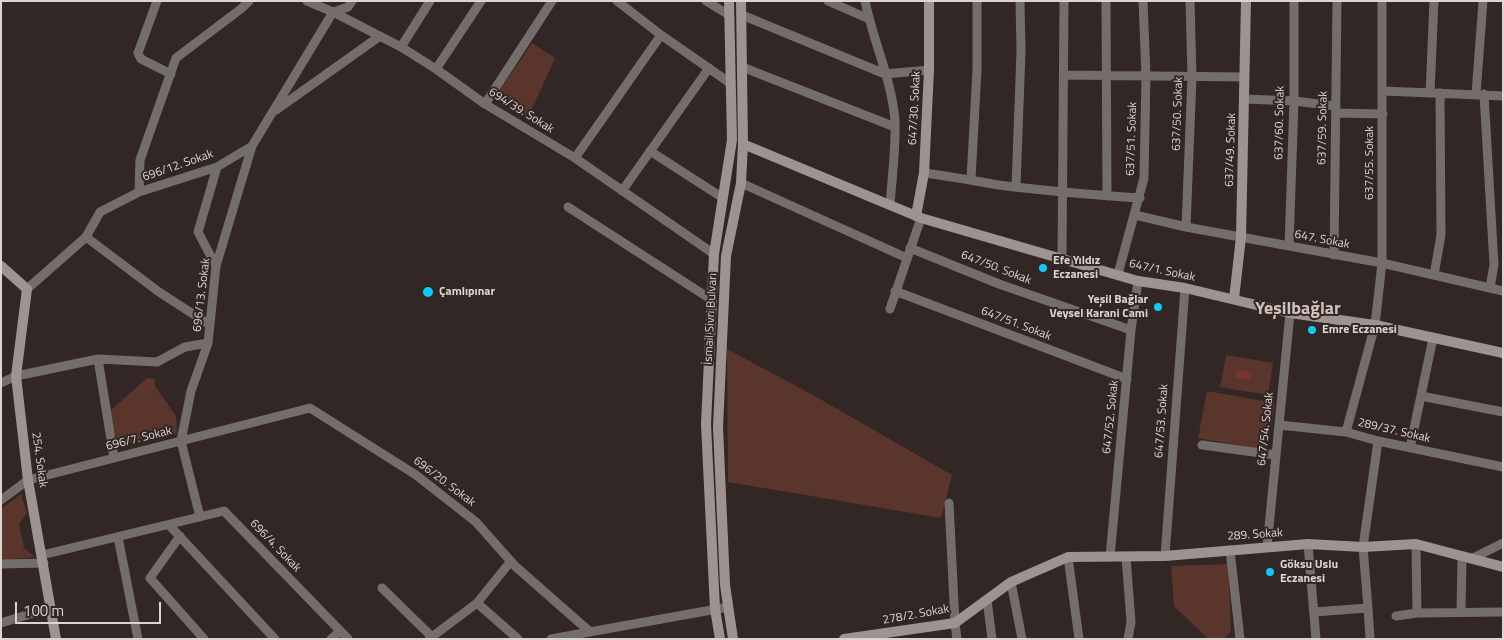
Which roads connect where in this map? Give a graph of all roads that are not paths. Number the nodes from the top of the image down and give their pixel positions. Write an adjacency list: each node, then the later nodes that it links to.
1 (157, 1): 38 (street)
2 (248, 1): 38 (street)
3 (307, 1): 27 (street, 694/39. Sokak)
4 (352, 1): 27 (street, 696/12. Sokak)
5 (430, 1): 33 (street)
6 (481, 1): 36 (street)
7 (552, 1): 53 (street)
8 (617, 1): 31 (street)
9 (706, 1): 29 (street)
10 (729, 1): 29 (street, İsmail Sivri Bulvarı)
11 (741, 1): 28 (street, İsmail Sivri Bulvarı)
12 (828, 1): 30 (street)
13 (865, 1): 30 (street)
14 (929, 1): 37 (street, 647/30. Sokak)
15 (977, 1): 64 (street)
16 (1020, 1): 66 (street)
17 (1064, 1): 40 (street)
18 (1106, 1): 42 (street)
19 (1143, 1): 41 (street, 637/51. Sokak)
20 (1190, 1): 43 (street, 637/50. Sokak)
21 (1246, 1): 44 (street, 637/49. Sokak)
22 (1294, 1): 52 (street, 637/60. Sokak)
23 (1337, 1): 54 (street, 637/59. Sokak)
24 (1382, 1): 46 (street, 637/55. Sokak)
25 (1434, 1): 48 (street)
26 (1483, 1): 49 (street)
27 (333, 12): 32 (street, 694/39. Sokak); 55 (street, 696/12. Sokak)
28 (742, 15): 34 (street, İsmail Sivri Bulvarı); 39 (street)
29 (729, 16): 45 (street, İsmail Sivri Bulvarı)
30 (869, 19): 39 (street)
31 (661, 35): 35 (street); 61 (street)
32 (380, 36): 33 (street, 694/39. Sokak); 55 (street)
33 (401, 47): 36 (street, 694/39. Sokak)
34 (742, 67): 57 (street); 58 (street, İsmail Sivri Bulvarı)
35 (709, 68): 45 (street); 60 (street)
36 (436, 69): 53 (street, 694/39. Sokak)
37 (929, 70): 39 (street); 63 (street, 647/30. Sokak)
38 (171, 74): 68 (street)
39 (885, 74): 57 (street)
40 (1064, 75): 42 (street); 69 (street)
41 (1146, 76): 42 (street); 43 (street); 72 (street, 637/51. Sokak)
42 (1106, 77): 70 (street)
43 (1192, 77): 44 (street); 77 (street, 637/50. Sokak)
44 (1244, 77): 51 (street, 637/49. Sokak)
45 (730, 82): 71 (street, İsmail Sivri Bulvarı)
46 (1383, 91): 48 (street); 56 (street, 637/55. Sokak)
47 (1440, 93): 48 (street); 49 (street); 90 (street)
48 (1430, 94)
49 (1480, 94): 50 (street); 93 (street)
50 (1503, 96)
51 (1245, 99): 52 (street); 79 (street, 637/49. Sokak)
52 (1294, 101): 54 (street); 80 (street, 637/60. Sokak)
53 (485, 104): 61 (street, 694/39. Sokak)
54 (1336, 110): 56 (street); 83 (street, 637/59. Sokak)
55 (273, 112): 59 (street, 696/12. Sokak)
56 (1382, 114): 86 (street, 637/55. Sokak)
57 (895, 127): 73 (street)
58 (743, 144): 65 (street, İsmail Sivri Bulvarı); 73 (street, 647/1. Sokak)
59 (252, 146): 62 (street, 696/12. Sokak); 88 (street, 696/13. Sokak)
60 (650, 151): 67 (street); 71 (street)
61 (575, 158): 67 (street, 694/39. Sokak)
62 (217, 167): 68 (street, 696/12. Sokak); 88 (street)
63 (924, 173): 64 (street); 76 (street, 647/30. Sokak)
64 (971, 179): 66 (street)
65 (740, 183): 84 (street); 98 (street, İsmail Sivri Bulvarı)
66 (1016, 187): 69 (street)
67 (622, 191): 82 (street, 694/39. Sokak)
68 (139, 192): 78 (street, 696/12. Sokak)
69 (1062, 192): 70 (street); 85 (street)
70 (1106, 196): 72 (street)
71 (723, 198): 82 (street, İsmail Sivri Bulvarı)
72 (1140, 198): 75 (street, 637/51. Sokak)
73 (890, 205): 76 (street, 647/1. Sokak)
74 (568, 207): 97 (street)
75 (1135, 215): 77 (street, 647. Sokak); 89 (street, 637/51. Sokak)
76 (918, 217): 81 (street); 85 (street, 647/1. Sokak)
77 (1186, 227): 79 (street, 647. Sokak)
78 (86, 237): 94 (street, 696/12. Sokak); 102 (street)
79 (1241, 237): 80 (street, 647. Sokak); 99 (street, 637/49. Sokak)
80 (1289, 246): 83 (street, 647. Sokak)
81 (910, 248): 84 (street); 104 (street, 647/50. Sokak)
82 (714, 254): 97 (street, İsmail Sivri Bulvarı)
83 (1334, 255): 86 (street, 647. Sokak)
84 (907, 258): 95 (street)
85 (1062, 258): 89 (street, 647/1. Sokak)
86 (1382, 263): 90 (street, 647. Sokak); 103 (street, 637/55. Sokak)
87 (1, 266): 94 (street)
88 (216, 266): 102 (street, 696/13. Sokak)
89 (1118, 274): 91 (street, 647/1. Sokak)
90 (1434, 275): 93 (street, 647. Sokak)
91 (1138, 280): 92 (street, 647/1. Sokak); 104 (street, 647/52. Sokak)
92 (1185, 288): 99 (street, 647/1. Sokak); 137 (street, 647/53. Sokak)
93 (1490, 288): 96 (street, 647. Sokak)
94 (27, 289): 109 (street, 254. Sokak)
95 (895, 291): 100 (street); 110 (street, 647/51. Sokak)
96 (1503, 291)
97 (712, 300): 98 (street); 153 (street, İsmail Sivri Bulvarı)
98 (724, 300): 150 (street, İsmail Sivri Bulvarı)
99 (1234, 300): 101 (street, 647/1. Sokak)
100 (890, 309)
101 (1290, 313): 103 (street, 647/1. Sokak); 115 (street, 647/54. Sokak)
102 (210, 325): 106 (street, 696/13. Sokak)
103 (1375, 325): 105 (street, 647/1. Sokak); 116 (street, 637/55. Sokak)
104 (1131, 330): 110 (street, 647/52. Sokak)
105 (1433, 338): 107 (street, 647/1. Sokak); 112 (street)
106 (208, 343): 108 (street, 696/13. Sokak); 117 (street)
107 (1503, 353)
108 (98, 359): 109 (street, 696/13. Sokak); 122 (street)
109 (16, 376): 111 (street, 696/13. Sokak); 124 (street, 254. Sokak)
110 (1127, 380): 139 (street, 647/52. Sokak)
111 (1, 383)
112 (1421, 396): 113 (street); 120 (street)
113 (1503, 412)
114 (257, 422): 117 (street, 696/7. Sokak); 143 (street, 696/20. Sokak)
115 (1280, 424): 116 (street, 289/37. Sokak); 121 (street, 647/54. Sokak)
116 (1346, 432): 118 (street, 289/37. Sokak)
117 (182, 441): 122 (street, 696/7. Sokak); 127 (street)
118 (1378, 441): 120 (street, 289/37. Sokak); 135 (street)
119 (1202, 444): 121 (street)
120 (1410, 448): 123 (street, 289/37. Sokak)
121 (1276, 455): 134 (street, 647/54. Sokak)
122 (114, 458): 124 (street, 696/7. Sokak)
123 (1503, 467)
124 (28, 480): 125 (street); 142 (street, 254. Sokak)
125 (1, 500)
126 (949, 503): 160 (street)
127 (200, 517): 128 (street, 696/4. Sokak); 161 (street, 696/4. Sokak)
128 (169, 524): 129 (street); 130 (street, 696/4. Sokak)
129 (180, 536): 166 (street); 167 (street)
130 (118, 537): 142 (street, 696/4. Sokak); 165 (street)
131 (1503, 543): 141 (street)
132 (1308, 544): 134 (street, 289. Sokak); 135 (street, 289. Sokak); 154 (street)
133 (1416, 544): 135 (street, 289. Sokak); 141 (street, 289. Sokak); 155 (street)
134 (1267, 547): 136 (street, 289. Sokak)
135 (1363, 548): 152 (street)
136 (1230, 550): 137 (street, 289. Sokak); 180 (street)
137 (1165, 556): 140 (street, 289. Sokak)
138 (1068, 557): 139 (street, 289. Sokak); 146 (street, 289. Sokak); 178 (street)
139 (1110, 557): 140 (street, 289. Sokak)
140 (1126, 557): 179 (street)
141 (1466, 557): 145 (street, 289. Sokak); 156 (street)
142 (43, 559): 144 (street, 696/4. Sokak); 151 (street, 254. Sokak)
143 (511, 562): 149 (street); 162 (street, 696/20. Sokak)
144 (1, 564)
145 (1503, 567)
146 (1011, 582): 148 (street, 278/2. Sokak); 177 (street)
147 (382, 588): 163 (street)
148 (987, 600): 160 (street, 278/2. Sokak); 176 (street)
149 (478, 603): 163 (street); 170 (street)
150 (728, 607): 153 (street); 173 (street, İsmail Sivri Bulvarı)
151 (50, 608): 159 (street); 164 (street, 254. Sokak)
152 (1368, 608): 154 (street); 182 (street)
153 (715, 609): 162 (street); 172 (street, İsmail Sivri Bulvarı)
154 (1314, 612): 181 (street)
155 (1417, 612): 156 (street); 158 (street)
156 (1461, 612): 157 (street)
157 (1503, 612)
158 (1396, 616)
159 (1, 622)
160 (954, 622): 174 (street, 278/2. Sokak); 175 (street)
161 (340, 631): 168 (street); 169 (street, 696/4. Sokak)
162 (588, 631): 171 (street)
163 (431, 638)
164 (56, 639)
165 (138, 639)
166 (204, 639)
167 (275, 639)
168 (331, 639)
169 (348, 639)
170 (518, 639)
171 (551, 639)
172 (720, 639)
173 (734, 639)
174 (844, 639)
175 (957, 639)
176 (992, 639)
177 (1022, 639)
178 (1079, 639)
179 (1128, 639)
180 (1240, 639)
181 (1316, 639)
182 (1370, 639)

